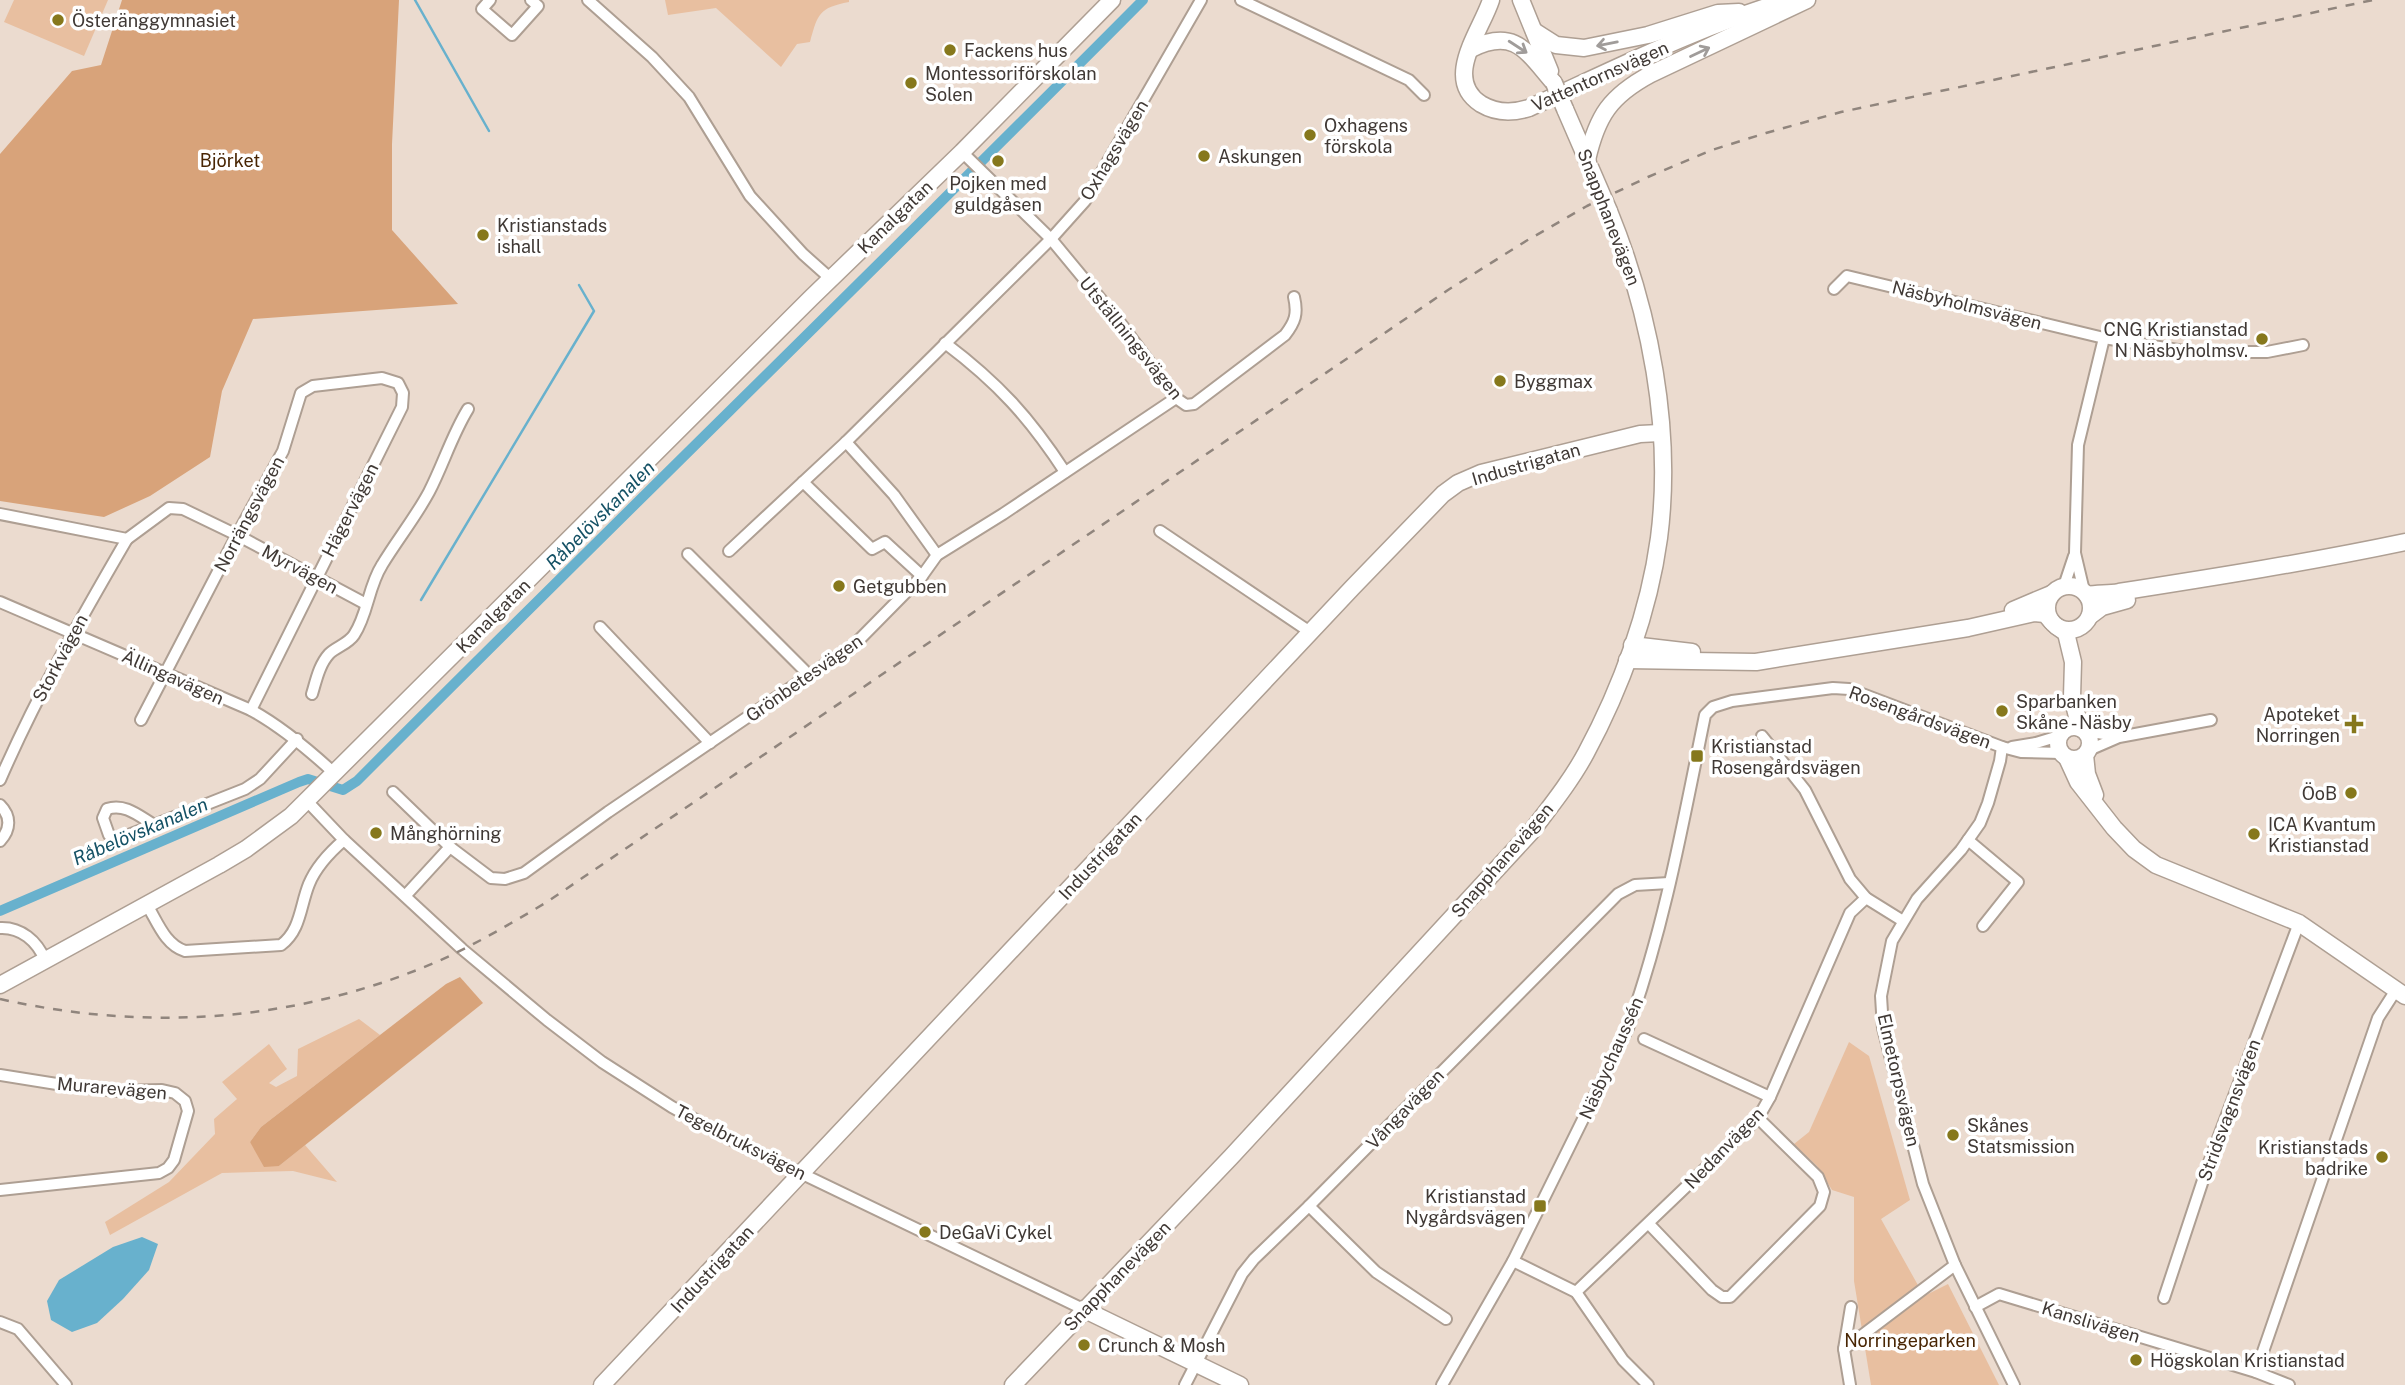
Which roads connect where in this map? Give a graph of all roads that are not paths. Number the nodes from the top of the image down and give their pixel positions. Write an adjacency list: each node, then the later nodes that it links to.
1 (490, 0): 2 (street)
2 (531, 0)
3 (589, 0): 19 (street)
4 (1112, 0): 16 (main road, Kanalgatan)
5 (1201, 0): 18 (street, Oxhagsvägen)
6 (1241, 0): 15 (street)
7 (1491, 0): 13 (main road, Vattentornsvägen)
8 (1521, 0): 12 (main road, Snapphanevägen)
9 (1789, 0): 11 (main road, Vattentornsvägen)
10 (1807, 0): 11 (main road, Vattentornsvägen)
11 (1746, 22): 12 (main road, one-way to 12); 13 (main road, Vattentornsvägen); 17 (main road, one-way to 11)
12 (1534, 31): 14 (main road, Snapphanevägen)
13 (1471, 49): 14 (main road, one-way to 14)
14 (1555, 83): 17 (main road, Snapphanevägen, bridge)
15 (1424, 95)
16 (967, 157): 18 (street, Utställningsvägen); 19 (main road, Kanalgatan)
17 (1588, 163): 28 (main road, Snapphanevägen, bridge)
18 (1051, 239): 23 (street, Oxhagsvägen); 26 (street, Utställningsvägen)
19 (831, 279): 74 (main road, Kanalgatan)
20 (1834, 289): 22 (street, Näsbyholmsvägen)
21 (1294, 297): 26 (street, Utställningsvägen)
22 (2104, 338): 24 (street, Näsbyholmsvägen); 38 (street)
23 (945, 343): 29 (street, Oxhagsvägen); 30 (street)
24 (2303, 345)
25 (398, 383): 34 (street, Norrängsvägen); 43 (street, Hägervägen)
26 (1176, 398): 30 (street, Grönbetesvägen)
27 (468, 409): 47 (street)
28 (1660, 433): 52 (main road, Industrigatan); 55 (main road, Snapphanevägen)
29 (846, 442): 31 (street, Oxhagsvägen); 40 (street)
30 (1065, 472): 40 (street, Grönbetesvägen)
31 (803, 482): 37 (street, Oxhagsvägen); 42 (street)
32 (0, 514): 35 (street)
33 (1160, 531): 52 (street)
34 (237, 535): 35 (street, Myrvägen); 43 (street, Myrvägen); 57 (street, Norrängsvägen)
35 (127, 539): 53 (street, Storkvägen)
36 (2405, 542): 41 (main road)
37 (729, 551)
38 (2075, 553): 44 (street); 45 (street)
39 (688, 554): 58 (street)
40 (937, 555): 42 (street, Grönbetesvägen)
41 (2245, 572): 45 (main road); 48 (main road)
42 (922, 576): 58 (street, Grönbetesvägen)
43 (316, 577): 47 (street, Myrvägen); 62 (street, Hägervägen)
44 (2057, 590): 45 (main road); 49 (main road); 54 (main road)
45 (2085, 593): 48 (main road)
46 (0, 602): 53 (street, Ällingavägen)
47 (366, 604): 59 (street)
48 (2090, 615): 51 (main road)
49 (2054, 624): 51 (main road); 54 (main road); 56 (main road)
50 (600, 627): 70 (street)
51 (2078, 628): 56 (main road)
52 (1310, 632): 100 (main road, Industrigatan)
53 (72, 633): 57 (street, Ällingavägen); 75 (street, Storkvägen)
54 (1888, 641): 55 (main road)
55 (1630, 653): 110 (main road, Snapphanevägen)
56 (2073, 662): 60 (main road)
57 (166, 673): 62 (street, Ällingavägen); 63 (street, Norrängsvägen)
58 (810, 676): 70 (street, Grönbetesvägen)
59 (312, 694)
60 (2072, 697): 65 (main road); 66 (main road)
61 (1713, 707): 71 (street, Rosengårdsvägen); 85 (street, Näsbychaussén)
62 (251, 710): 69 (street, Ällingavägen)
63 (141, 720)
64 (2211, 720): 68 (street)
65 (2083, 730): 66 (main road); 68 (street); 72 (main road)
66 (2061, 733): 71 (street, Rosengårdsvägen); 73 (main road)
67 (1762, 736): 87 (street)
68 (2119, 737): 72 (street)
69 (297, 739): 74 (street, Ällingavägen); 80 (street)
70 (710, 743): 84 (street, Grönbetesvägen)
71 (2002, 747): 73 (street, Rosengårdsvägen); 82 (street, Elmetorpsvägen)
72 (2087, 753): 73 (main road); 79 (main road)
73 (2064, 756): 79 (main road)
74 (330, 776): 77 (main road, Kanalgatan)
75 (0, 780)
76 (393, 792): 84 (street, Grönbetesvägen)
77 (311, 797): 81 (street, Tegelbruksvägen); 88 (main road, Kanalgatan)
78 (0, 804): 83 (street)
79 (2100, 808): 90 (main road)
80 (153, 825)
81 (344, 840): 86 (street, Tegelbruksvägen); 88 (street)
82 (1968, 840): 89 (street, Elmetorpsvägen); 91 (street)
83 (0, 841)
84 (450, 848): 86 (street)
85 (1669, 883): 102 (street, Vångavägen); 104 (street, Näsbychaussén)
86 (406, 895): 100 (street, Tegelbruksvägen)
87 (1866, 898): 89 (street); 98 (street, Nedanvägen)
88 (147, 905): 93 (main road, Kanalgatan)
89 (1903, 920): 105 (street, Elmetorpsvägen)
90 (2299, 923): 95 (main road); 107 (street, Stridsvagnsvägen)
91 (1983, 926)
92 (0, 928): 93 (street)
93 (45, 960): 94 (main road, Kanalgatan)
94 (0, 985)
95 (2401, 993): 115 (street)
96 (1644, 1039): 98 (street)
97 (0, 1075): 101 (street, Murarevägen)
98 (1770, 1097): 99 (street, Nedanvägen)
99 (1758, 1118): 103 (street, Nedanvägen); 103 (street)
100 (801, 1174): 110 (street, Tegelbruksvägen); 117 (main road, Industrigatan)
101 (0, 1190)
102 (1309, 1206): 111 (street); 114 (street, Vångavägen)
103 (1649, 1224): 106 (street, Nedanvägen)
104 (1513, 1261): 106 (street); 121 (street, Näsbychaussén)
105 (1955, 1265): 109 (street, Elmetorpsvägen); 113 (street)
106 (1576, 1292): 122 (street)
107 (2164, 1298)
108 (1851, 1307): 113 (street)
109 (1975, 1307): 115 (street, Kanslivägen); 124 (street, Elmetorpsvägen)
110 (1083, 1309): 114 (main road, Tegelbruksvägen); 118 (main road, Snapphanevägen)
111 (1446, 1320)
112 (0, 1322): 116 (street)
113 (1844, 1349): 123 (street)
114 (1196, 1364): 119 (street, Vångavägen); 120 (main road, Tegelbruksvägen)
115 (2256, 1372): 125 (street, Kanslivägen)
116 (66, 1385)
117 (602, 1385)
118 (1013, 1385)
119 (1185, 1385)
120 (1240, 1385)
121 (1442, 1385)
122 (1648, 1385)
123 (1850, 1385)
124 (2014, 1385)
125 (2288, 1385)

